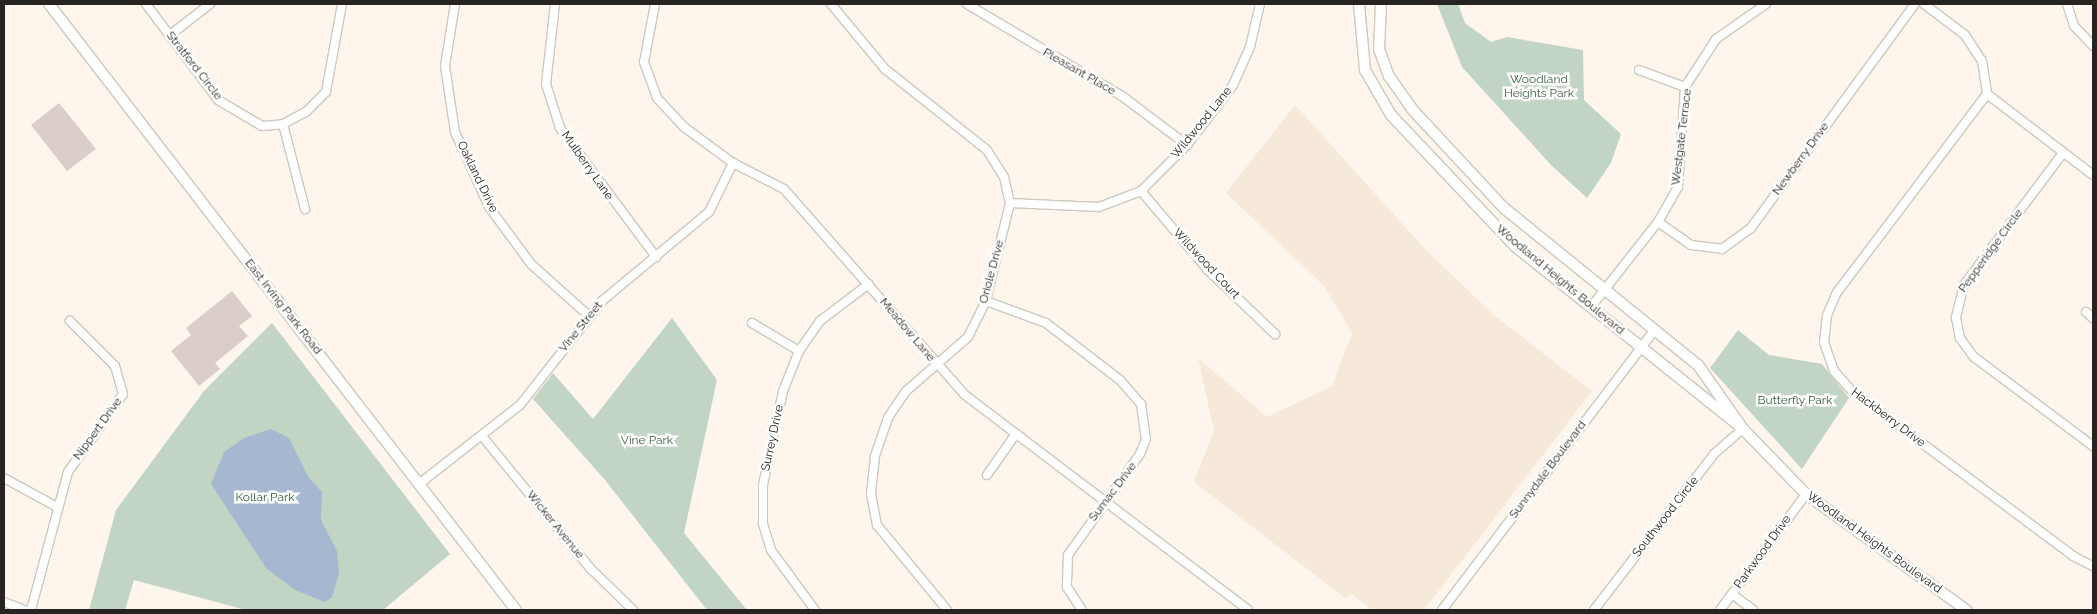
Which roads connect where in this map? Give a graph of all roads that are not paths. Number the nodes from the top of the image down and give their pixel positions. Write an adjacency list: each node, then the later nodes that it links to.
1 (49, 4): 52 (street, East Irving Park Road)
2 (146, 4): 17 (street, Stratford Circle)
3 (210, 4): 17 (street)
4 (342, 4): 22 (street, Stratford Circle)
5 (455, 4): 37 (street, Oakland Drive)
6 (555, 4): 31 (street, Mulberry Lane)
7 (654, 4): 25 (street, Meadow Lane)
8 (831, 4): 28 (street, Oriole Drive)
9 (967, 4): 23 (street, Pleasant Place)
10 (1260, 4): 23 (street, Wildwood Lane)
11 (1359, 4): 35 (street, Woodland Heights Boulevard)
12 (1381, 4): 33 (street, Woodland Heights Boulevard)
13 (1766, 4): 20 (street, Westgate Terrace)
14 (1915, 4): 30 (street, Newberry Drive)
15 (1924, 4): 21 (street)
16 (2067, 4): 18 (street)
17 (170, 35): 22 (street, Stratford Circle)
18 (2093, 46)
19 (1639, 70): 20 (street)
20 (1685, 87): 30 (street, Westgate Terrace)
21 (1988, 94): 24 (street); 56 (street, Hackberry Drive)
22 (282, 124): 29 (street)
23 (1187, 145): 27 (street, Wildwood Lane)
24 (2063, 153): 26 (street); 49 (street, Pepperidge Circle)
25 (733, 163): 31 (street, Vine Street); 32 (street, Meadow Lane)
26 (2093, 176)
27 (1141, 191): 28 (street, Wildwood Lane); 42 (street, Wildwood Court)
28 (1010, 204): 34 (street, Oriole Drive)
29 (305, 209)
30 (1658, 222): 33 (street, Westgate Terrace)
31 (656, 257): 37 (street, Vine Street)
32 (869, 284): 44 (street, Surrey Drive); 45 (street, Meadow Lane)
33 (1604, 291): 35 (street, Westgate Terrace); 41 (street, Woodland Heights Boulevard)
34 (986, 301): 45 (street, Oriole Drive); 54 (street, Sumac Drive)
35 (1591, 307): 43 (street, Woodland Heights Boulevard)
36 (2086, 312): 38 (street)
37 (588, 316): 48 (street, Vine Street)
38 (2093, 318)
39 (70, 320): 55 (street, Nippert Drive)
40 (752, 324): 44 (street)
41 (1654, 331): 43 (street, Sunnydale Boulevard); 46 (street, Woodland Heights Boulevard)
42 (1275, 334)
43 (1641, 348): 46 (street, Woodland Heights Boulevard); 68 (street, Sunnydale Boulevard)
44 (799, 351): 64 (street, Surrey Drive)
45 (937, 366): 47 (street, Meadow Lane); 65 (street, Oriole Drive)
46 (1743, 428): 53 (street, Woodland Heights Boulevard); 69 (street, Southwood Circle)
47 (1015, 435): 50 (street); 54 (street, Meadow Lane)
48 (482, 436): 52 (street, Vine Street); 63 (street, Wicker Avenue)
49 (2093, 446)
50 (987, 476)
51 (4, 478): 55 (street)
52 (419, 484): 62 (street, East Irving Park Road)
53 (1806, 494): 57 (street, Parkwood Drive); 59 (street, Woodland Heights Boulevard)
54 (1106, 502): 66 (street, Sumac Drive); 67 (street, Meadow Lane)
55 (57, 507): 61 (street, Nippert Drive)
56 (2093, 566)
57 (1732, 594): 70 (street, Parkwood Drive); 71 (street)
58 (4, 602): 60 (street)
59 (1954, 607): 72 (street, Woodland Heights Boulevard)
60 (25, 610)
61 (31, 610)
62 (516, 610)
63 (633, 610)
64 (815, 610)
65 (947, 610)
66 (1082, 610)
67 (1248, 610)
68 (1442, 610)
69 (1594, 610)
70 (1720, 610)
71 (1753, 610)
72 (1966, 610)

